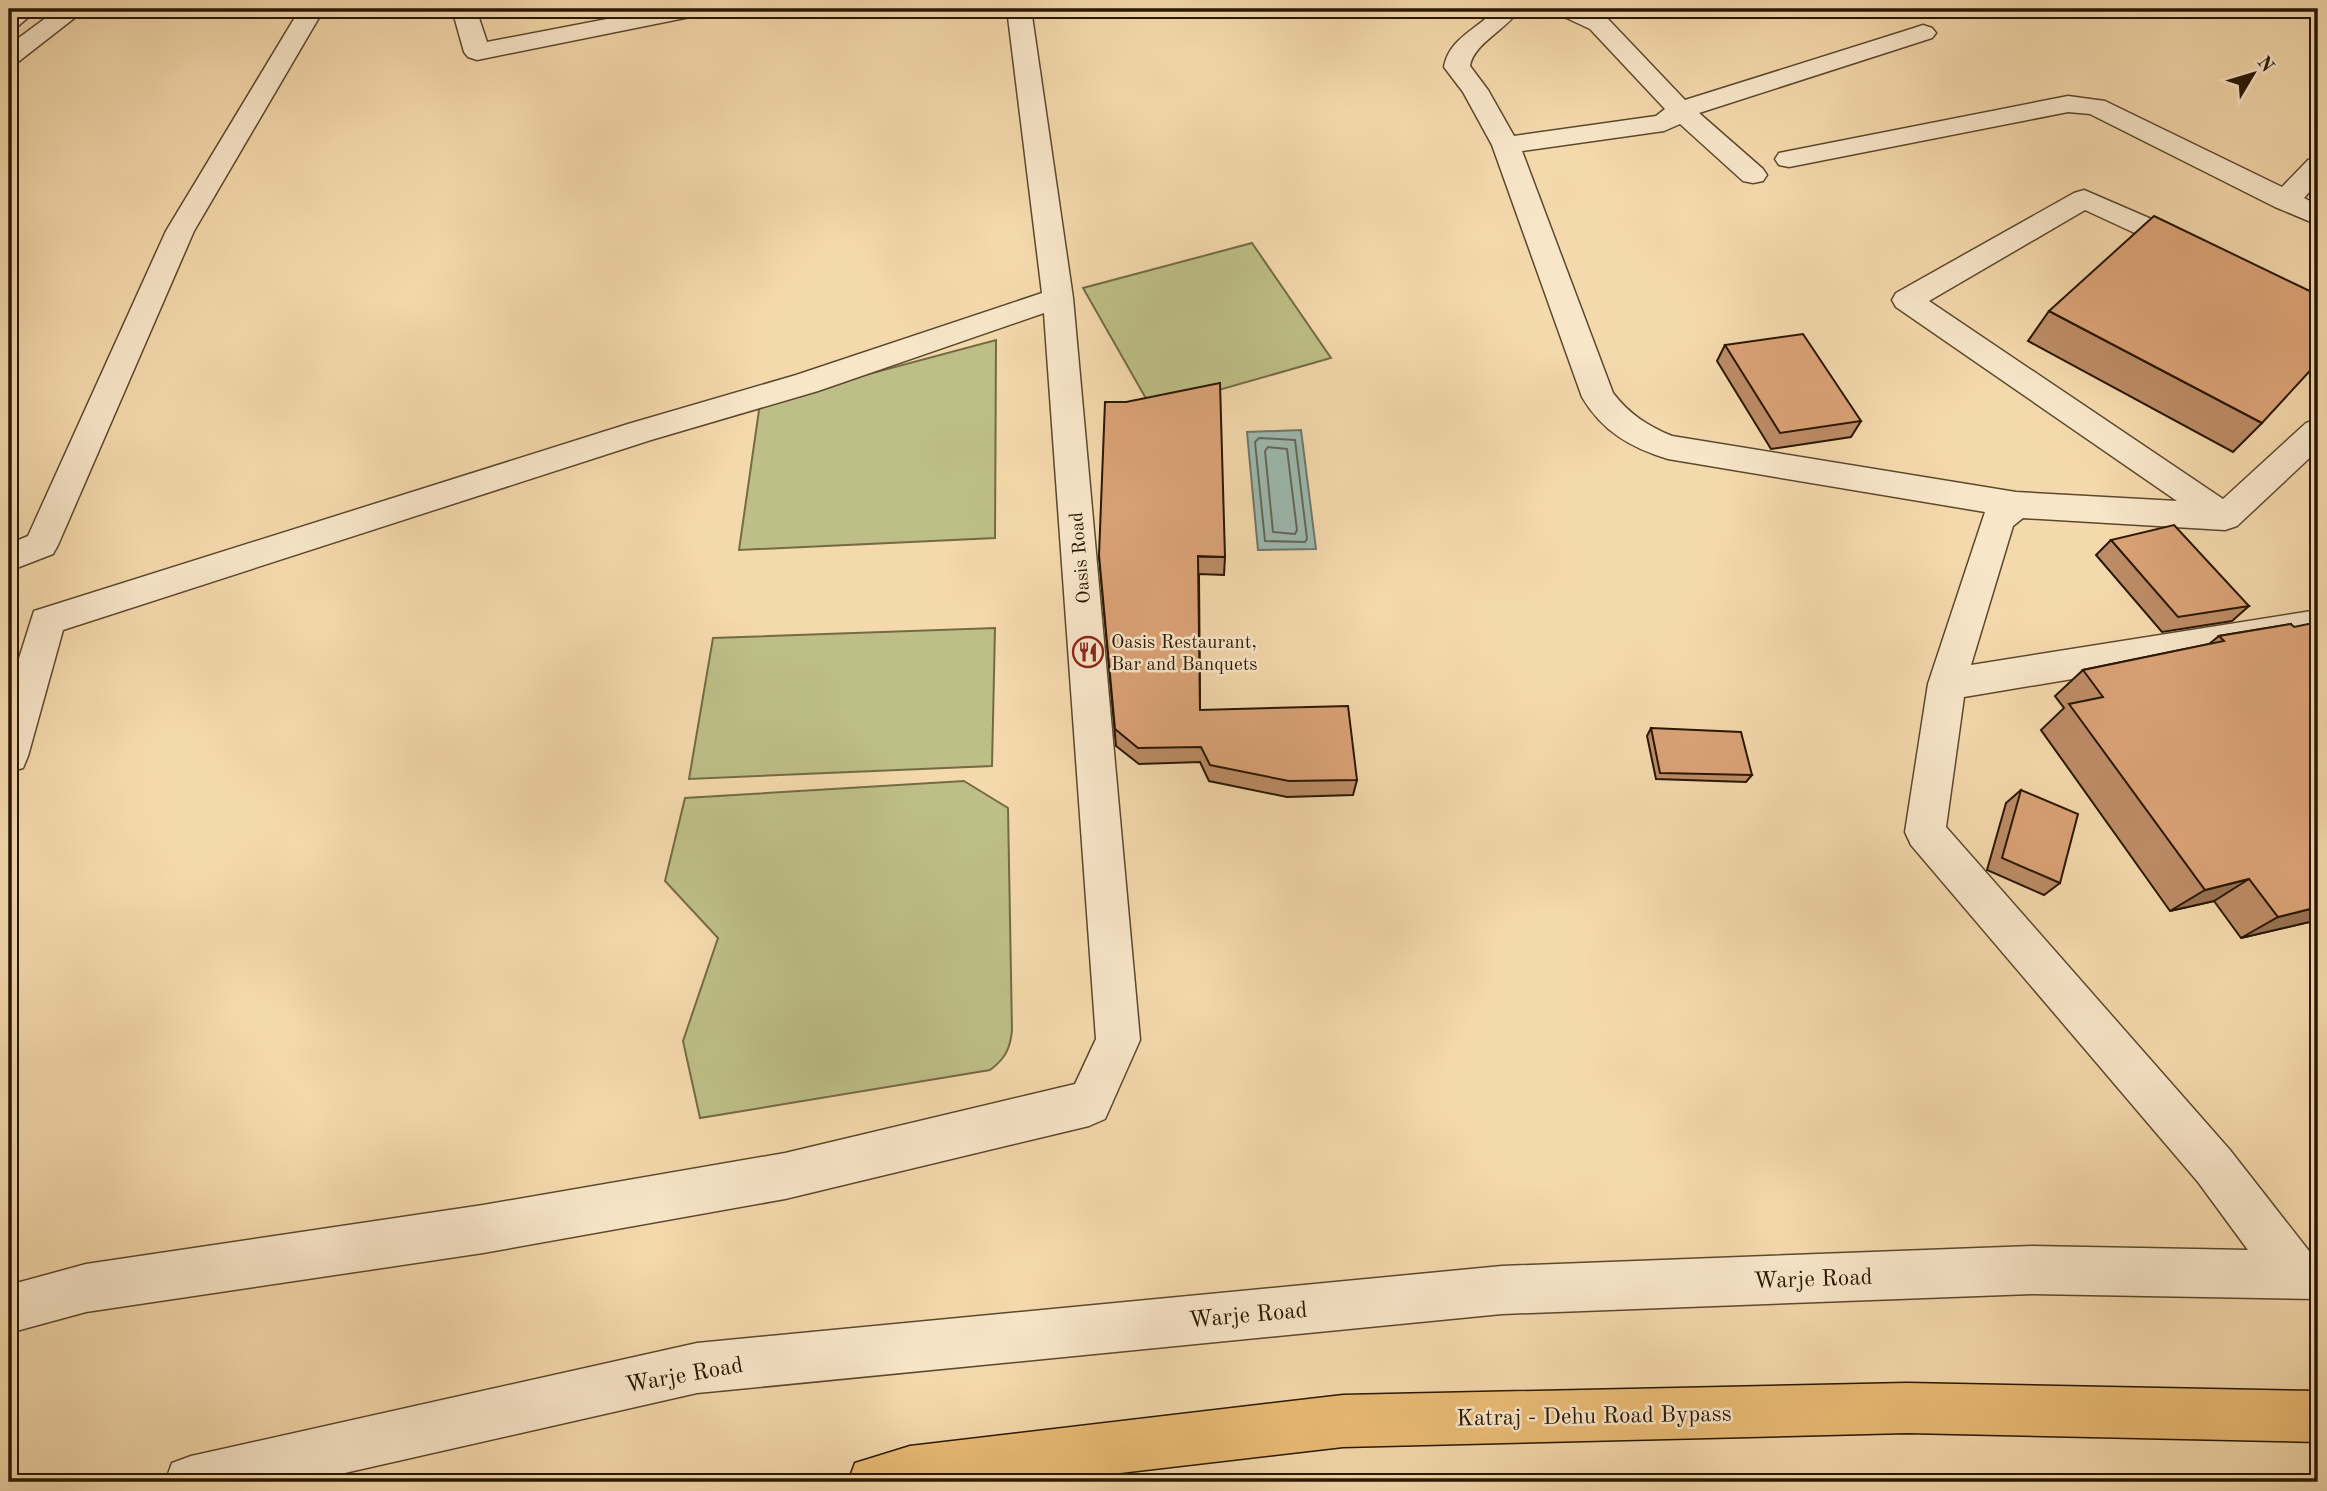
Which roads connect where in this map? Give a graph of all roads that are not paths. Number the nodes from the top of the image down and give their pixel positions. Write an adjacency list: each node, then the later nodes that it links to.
1 (26, 9): 9 (street)
2 (74, 9): 11 (street)
3 (312, 9): 24 (street)
4 (464, 9): 5 (street)
5 (695, 9)
6 (1019, 9): 20 (street, Oasis Road)
7 (1508, 9): 13 (street)
8 (1567, 9): 12 (street)
9 (9, 20)
10 (1923, 33): 12 (street)
11 (9, 57)
12 (1680, 110): 13 (street); 16 (street)
13 (1506, 145): 22 (street)
14 (1789, 159): 17 (street)
15 (2318, 166): 17 (street)
16 (1754, 175)
17 (2285, 201): 18 (street)
18 (2318, 216)
19 (2220, 261): 23 (street)
20 (1058, 298): 27 (street); 29 (street, Oasis Road)
21 (2318, 431): 23 (street)
22 (2016, 505): 23 (street); 26 (street)
23 (2225, 517)
24 (9, 558)
25 (2318, 624): 26 (street)
26 (1947, 684): 28 (street)
27 (9, 756)
28 (2308, 1275): 31 (street, Warje Road)
29 (9, 1309)
30 (2318, 1417): 32 (highway, Katraj - Dehu Road Bypass)
31 (191, 1482)
32 (874, 1482)

